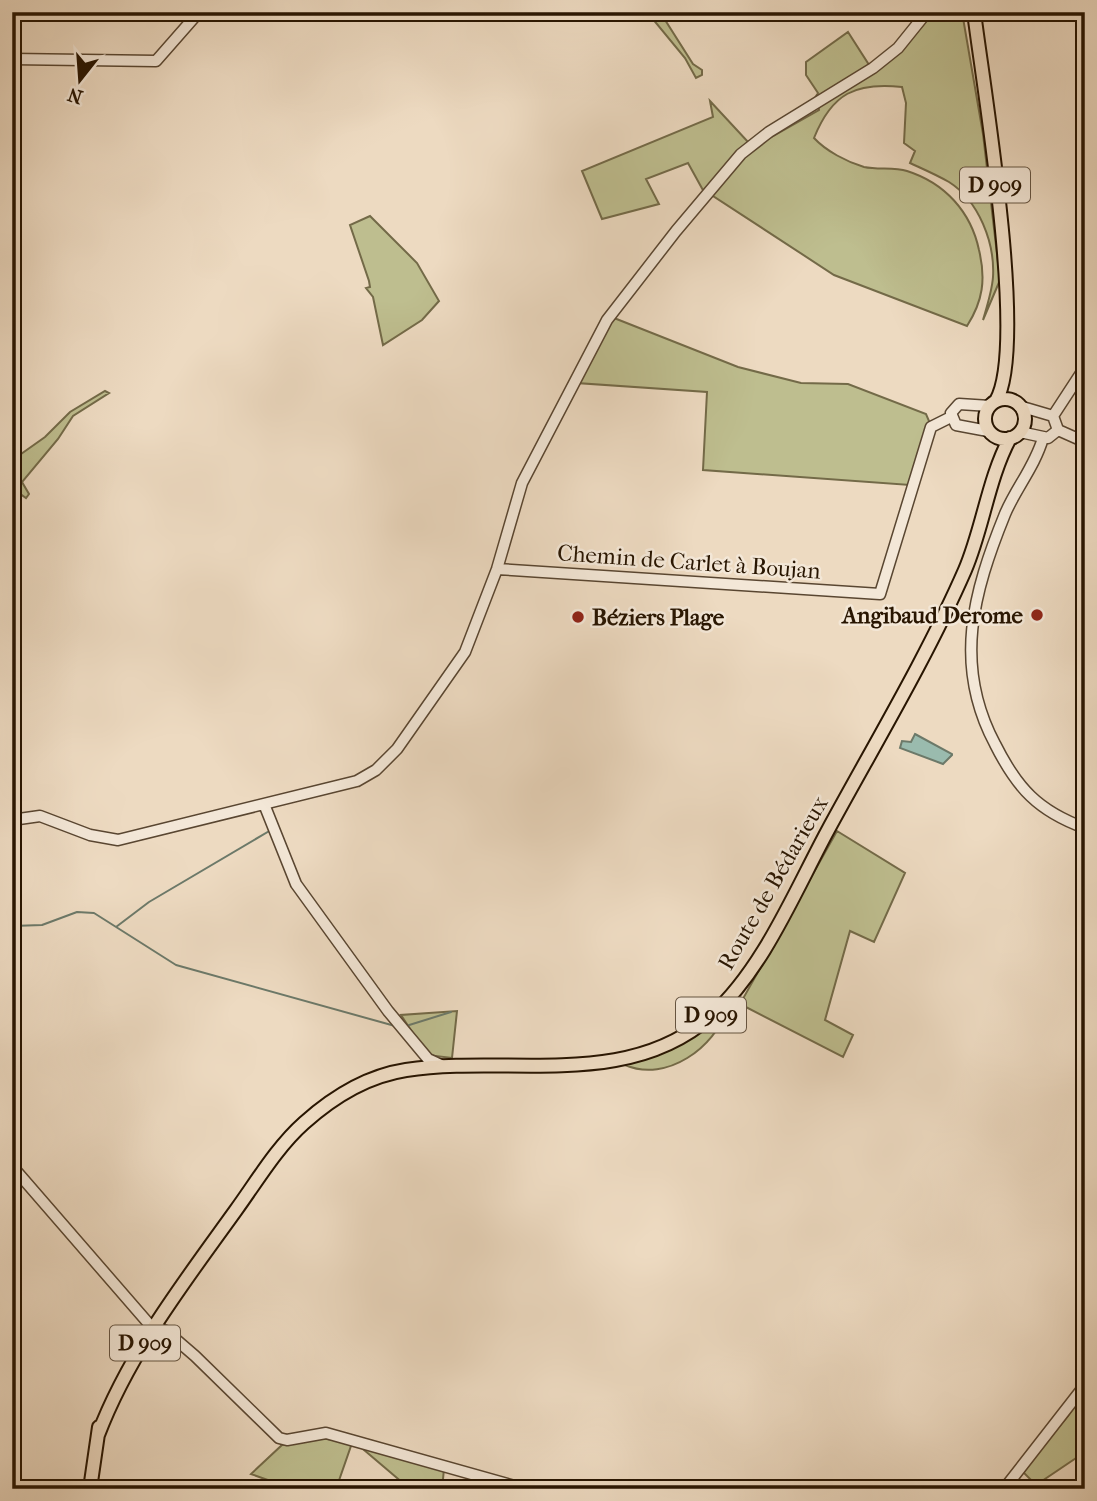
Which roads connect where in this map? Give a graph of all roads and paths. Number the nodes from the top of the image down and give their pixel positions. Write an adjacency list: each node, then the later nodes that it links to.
1 (199, 12): 4 (street)
2 (927, 12): 17 (street)
3 (974, 12): 5 (main road, D 909)
4 (12, 59)
5 (1006, 358): 7 (main road, D 909); 8 (main road, D 909)
6 (1085, 367): 9 (street)
7 (993, 403): 8 (main road); 10 (street); 12 (main road)
8 (1016, 403): 9 (street); 13 (main road)
9 (1053, 416): 11 (street)
10 (951, 417): 12 (street); 17 (street, Chemin de Carlet à Boujan)
11 (1058, 430): 14 (street); 15 (street)
12 (991, 434): 13 (main road); 16 (main road, Route de Bédarieux / D 909)
13 (1015, 435): 14 (street); 16 (main road, Route de Bédarieux / D 909)
14 (1043, 438): 20 (street)
15 (1085, 442)
16 (993, 486): 21 (main road, Route de Bédarieux / D 909)
17 (497, 569): 18 (street)
18 (264, 804): 19 (street); 21 (street)
19 (12, 820)
20 (1085, 828)
21 (441, 1065): 23 (main road, Route de Bédarieux / D 909)
22 (12, 1166): 23 (street)
23 (154, 1325): 25 (main road, Route de Bédarieux / D 909); 25 (main road, Route de Bédarieux / D 909); 27 (street)
24 (1085, 1385): 28 (street)
25 (98, 1435): 26 (main road, Route de Bédarieux / D 909)
26 (90, 1489)
27 (525, 1489)
28 (1004, 1489)

